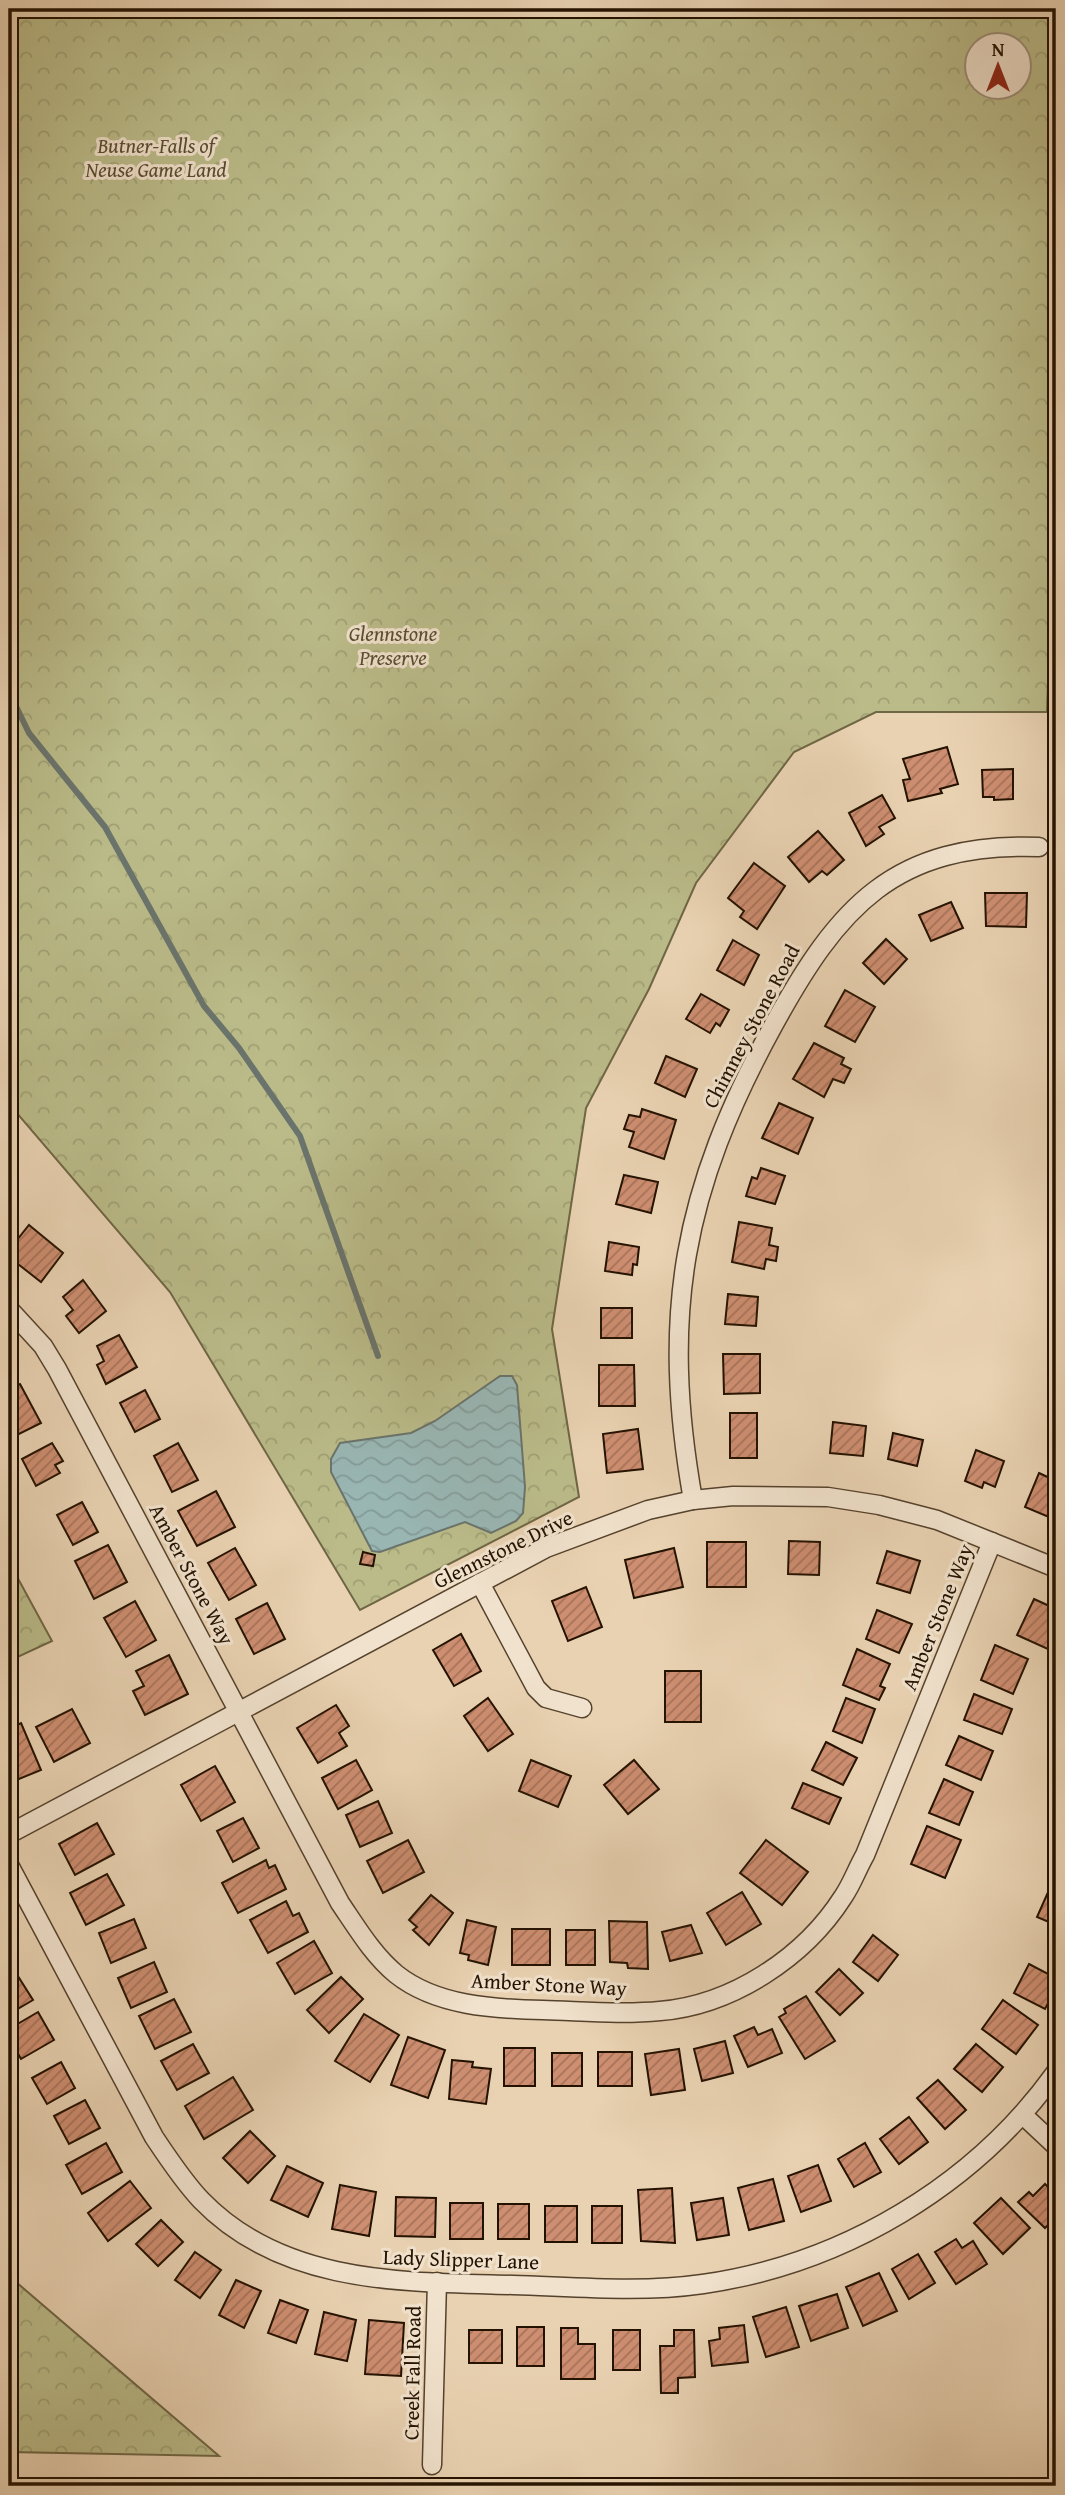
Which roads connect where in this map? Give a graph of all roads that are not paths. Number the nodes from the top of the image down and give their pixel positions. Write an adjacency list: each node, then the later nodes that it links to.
1 (1039, 846): 3 (street, Chimney Stone Road)
2 (9, 1309): 8 (street, Amber Stone Way)
3 (693, 1500): 4 (street, Glennstone Drive); 6 (street, Glennstone Drive)
4 (992, 1542): 5 (street, Glennstone Drive); 8 (street, Amber Stone Way)
5 (1056, 1568)
6 (480, 1583): 7 (street); 8 (street, Glennstone Drive)
7 (582, 1708)
8 (239, 1711): 9 (street, Glennstone Drive)
9 (9, 1834)
10 (9, 1866): 14 (street, Lady Slipper Lane)
11 (1056, 2072): 12 (street, Lady Slipper Lane)
12 (1024, 2116): 13 (street); 14 (street, Lady Slipper Lane)
13 (1056, 2146)
14 (437, 2281): 15 (street, Creek Fall Road)
15 (432, 2465)

